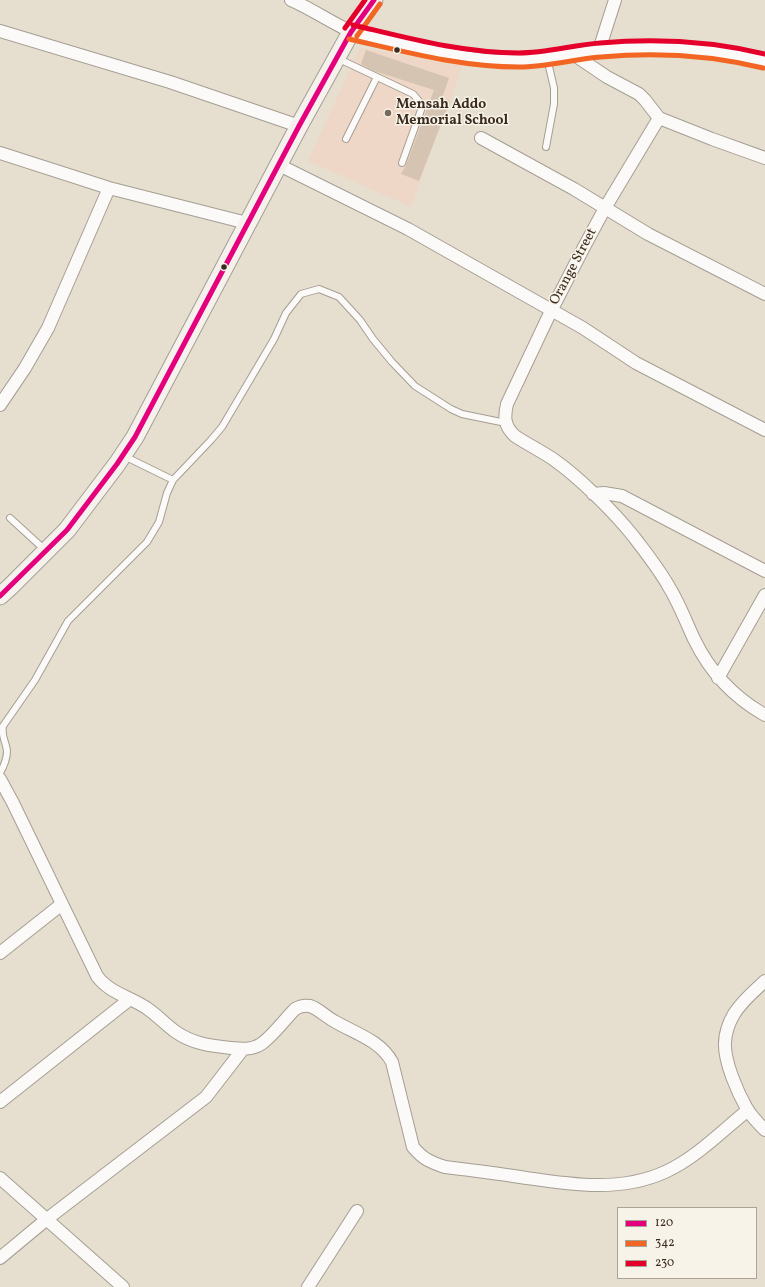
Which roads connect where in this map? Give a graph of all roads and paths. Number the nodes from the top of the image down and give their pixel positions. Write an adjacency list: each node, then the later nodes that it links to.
1 (291, 0): 5 (street)
2 (374, 0): 5 (main road)
3 (615, 0): 6 (street)
4 (0, 31): 13 (street)
5 (351, 32): 8 (main road); 9 (street)
6 (599, 50): 7 (street); 10 (street)
7 (573, 54): 9 (street); 12 (street)
8 (337, 58): 11 (lane); 13 (main road)
9 (547, 58): 16 (lane)
10 (765, 61)
11 (377, 77): 15 (lane); 19 (lane)
12 (659, 118): 18 (street); 22 (street, Orange Street)
13 (299, 126): 20 (main road)
14 (482, 138): 22 (street)
15 (346, 139)
16 (546, 147)
17 (0, 153): 21 (street)
18 (765, 158)
19 (402, 163)
20 (279, 165): 23 (main road); 25 (street)
21 (109, 188): 23 (street); 26 (street)
22 (605, 208): 24 (street); 25 (street, Orange Street)
23 (248, 223): 29 (main road)
24 (765, 294)
25 (551, 311): 27 (street, Orange Street); 28 (street)
26 (0, 405)
27 (506, 423): 30 (lane); 31 (street)
28 (765, 430)
29 (123, 455): 30 (lane); 33 (main road)
30 (173, 480): 39 (lane)
31 (594, 494): 34 (street); 37 (street)
32 (10, 518): 33 (lane)
33 (46, 551): 36 (main road)
34 (765, 572)
35 (765, 595): 37 (street)
36 (0, 596)
37 (718, 678): 38 (street)
38 (764, 716)
39 (0, 772)
40 (0, 779): 41 (street)
41 (62, 904): 42 (street); 44 (street)
42 (0, 953)
43 (765, 981): 47 (street)
44 (130, 999): 45 (street); 46 (street)
45 (243, 1049): 47 (street); 51 (street)
46 (0, 1102)
47 (748, 1110): 48 (street)
48 (765, 1130)
49 (0, 1178): 51 (street)
50 (356, 1211): 54 (street)
51 (48, 1220): 52 (street); 53 (street)
52 (0, 1258)
53 (123, 1287)
54 (308, 1287)

